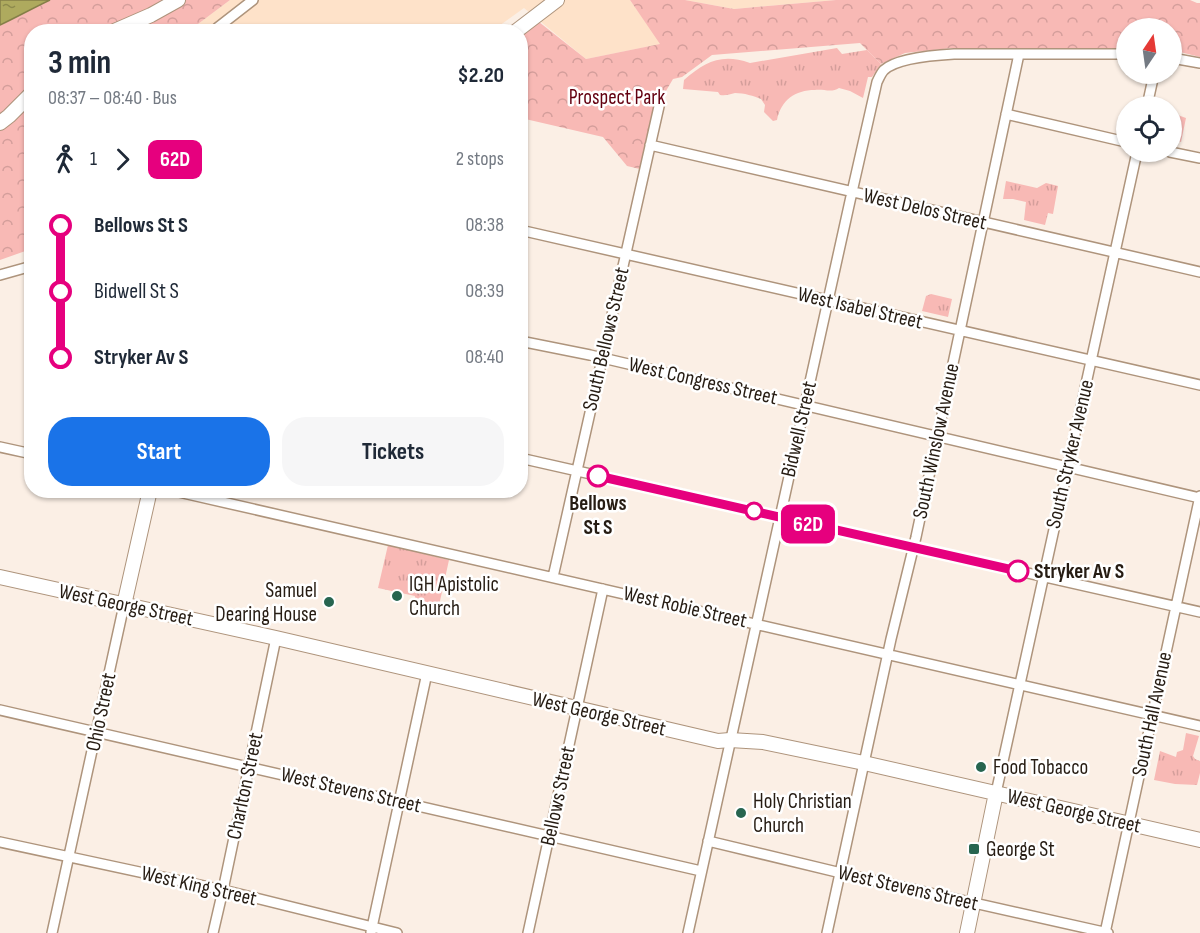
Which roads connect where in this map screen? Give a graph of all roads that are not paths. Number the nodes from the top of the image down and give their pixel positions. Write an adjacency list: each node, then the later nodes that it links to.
1 (178, 0): 4 (street)
2 (253, 0): 5 (street)
3 (556, 0): 6 (street)
4 (130, 24)
5 (222, 24)
6 (525, 24)
7 (1019, 54): 8 (street); 13 (street, South Winslow Avenue); 20 (street, Bidwell Street)
8 (1116, 54)
9 (1182, 60): 10 (street)
10 (1200, 63)
11 (24, 101): 14 (street)
12 (660, 102): 16 (street, South Bellows Street)
13 (1006, 114): 15 (street); 21 (street, South Winslow Avenue)
14 (4, 120)
15 (1116, 140)
16 (650, 145): 20 (street, West Delos Street); 24 (street, South Bellows Street)
17 (1182, 154): 18 (street)
18 (1200, 158)
19 (1135, 162): 23 (street, South Stryker Avenue)
20 (852, 192): 21 (street, West Delos Street); 28 (street, Bidwell Street)
21 (983, 222): 23 (street, West Delos Street); 29 (street, South Winslow Avenue)
22 (528, 232): 24 (street, West Isabel Street)
23 (1115, 253): 26 (street, West Delos Street); 32 (street, South Stryker Avenue)
24 (626, 254): 28 (street, West Isabel Street); 31 (street, South Bellows Street)
25 (24, 268): 27 (street)
26 (1200, 272)
27 (0, 275)
28 (828, 300): 29 (street, West Isabel Street); 34 (street, Bidwell Street)
29 (960, 330): 32 (street, West Isabel Street); 35 (street, South Winslow Avenue)
30 (528, 343): 31 (street, West Congress Street)
31 (602, 358): 34 (street, West Congress Street); 40 (street, South Bellows Street)
32 (1091, 360): 33 (street, West Isabel Street); 39 (street, South Stryker Avenue)
33 (1200, 385)
34 (805, 405): 35 (street, West Congress Street); 44 (street, Bidwell Street)
35 (937, 436): 39 (street, West Congress Street); 45 (street, South Winslow Avenue)
36 (0, 447): 37 (street)
37 (24, 452)
38 (528, 460): 40 (street)
39 (1068, 467): 41 (street, West Congress Street); 48 (street, South Stryker Avenue)
40 (577, 471): 44 (street); 47 (street, South Bellows Street)
41 (1200, 497): 51 (street, South Hall Avenue)
42 (148, 498): 50 (street, Ohio Street)
43 (205, 498): 47 (street, West Robie Street)
44 (780, 517): 45 (street); 53 (street, Bidwell Street)
45 (913, 548): 48 (street); 55 (street, South Winslow Avenue)
46 (0, 577): 50 (street, West George Street)
47 (553, 577): 49 (street, West Robie Street)
48 (1043, 578): 51 (street); 57 (street, South Stryker Avenue)
49 (603, 589): 53 (street, West Robie Street); 58 (street, Bellows Street)
50 (124, 605): 54 (street, West George Street); 62 (street, Ohio Street)
51 (1176, 607): 52 (street); 60 (street, South Hall Avenue)
52 (1200, 612)
53 (756, 624): 55 (street, West Robie Street); 63 (street, Bidwell Street)
54 (276, 638): 56 (street, West George Street); 65 (street, Charlton Street)
55 (888, 654): 57 (street, West Robie Street); 64 (street, South Winslow Avenue)
56 (427, 673): 58 (street, West George Street); 67 (street)
57 (1019, 684): 60 (street, West Robie Street); 66 (street, South Stryker Avenue)
58 (577, 708): 63 (street, West George Street); 69 (street, Bellows Street)
59 (0, 710): 62 (street, West Stevens Street)
60 (1152, 715): 61 (street, West Robie Street); 68 (street, South Hall Avenue)
61 (1200, 726)
62 (97, 732): 65 (street, West Stevens Street); 73 (street, Ohio Street)
63 (730, 740): 64 (street, West George Street); 72 (street, Bidwell Street)
64 (864, 763): 66 (street, West George Street); 75 (street, South Winslow Avenue)
65 (249, 766): 67 (street, West Stevens Street); 76 (street, Charlton Street)
66 (996, 793): 68 (street, West George Street); 77 (street, South Stryker Avenue)
67 (400, 802): 69 (street, West Stevens Street); 78 (street)
68 (1128, 824): 70 (street, West George Street); 86 (street, South Hall Avenue)
69 (549, 835): 74 (street, West Stevens Street); 82 (street, Bellows Street)
70 (1200, 840)
71 (0, 842): 73 (street, West King Street)
72 (708, 842): 74 (street, Bidwell Street); 75 (street, West Stevens Street)
73 (68, 857): 76 (street, West King Street); 79 (street, Ohio Street)
74 (701, 871): 83 (street, Bidwell Street)
75 (841, 873): 77 (street, West Stevens Street); 84 (street, South Winslow Avenue)
76 (223, 890): 78 (street, West King Street); 80 (street, Charlton Street)
77 (973, 902): 85 (street, South Stryker Avenue); 86 (street, West Stevens Street)
78 (372, 930): 81 (street, West King Street)
79 (52, 933)
80 (213, 933)
81 (397, 933)
82 (528, 933)
83 (688, 933)
84 (827, 933)
85 (967, 933)
86 (1106, 933)

